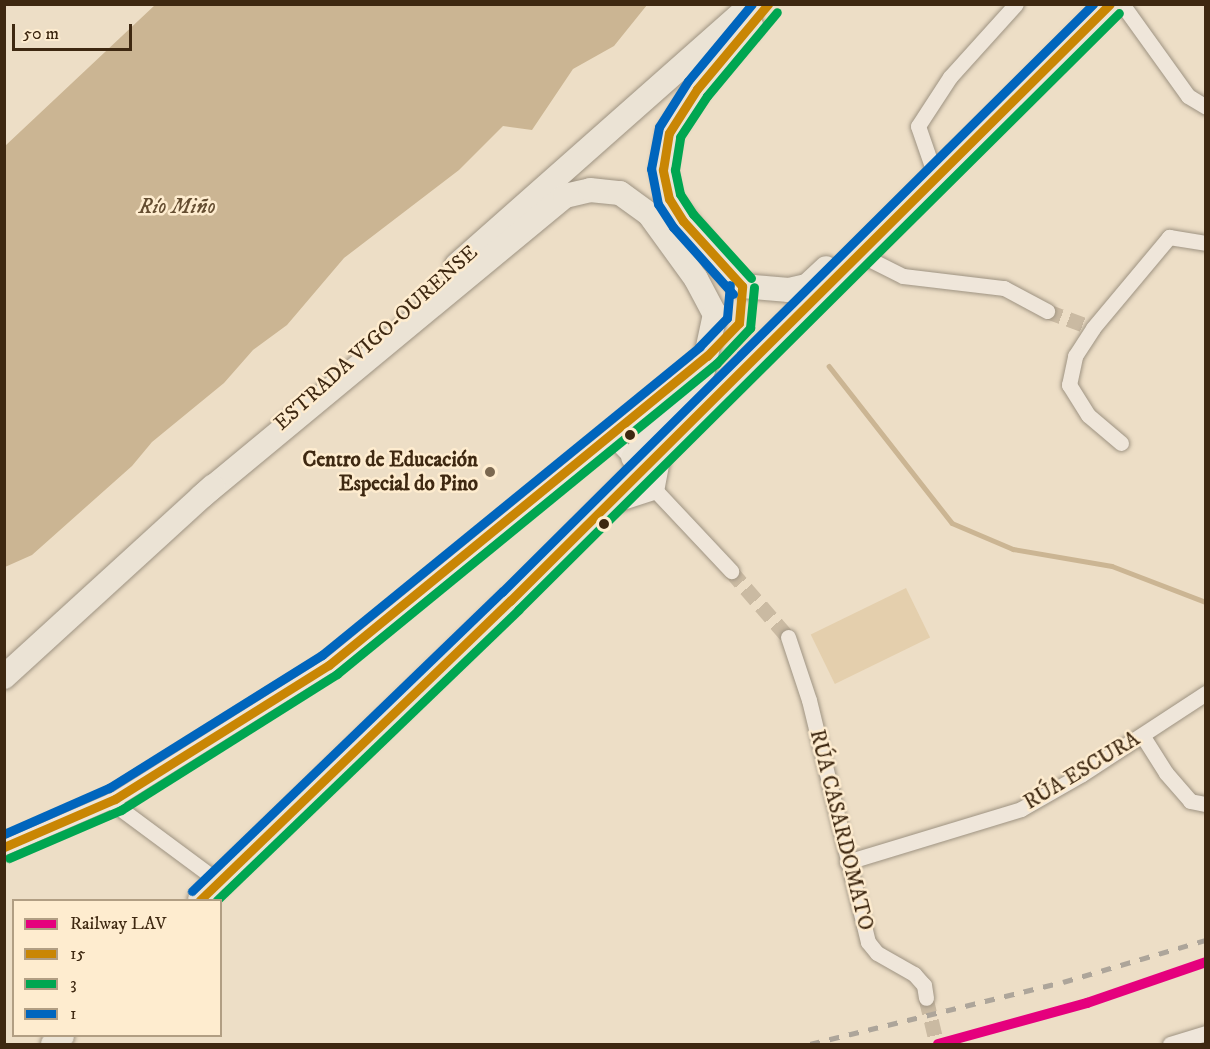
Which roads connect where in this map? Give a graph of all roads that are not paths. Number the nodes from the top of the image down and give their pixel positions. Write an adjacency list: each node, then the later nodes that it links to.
1 (752, 4): 17 (highway, ESTRADA VIGO-OURENSE)
2 (768, 4): 7 (highway)
3 (1016, 4): 7 (street)
4 (1111, 4): 7 (highway)
5 (1122, 4): 6 (street)
6 (1206, 107)
7 (936, 178): 9 (highway)
8 (1206, 243): 13 (street)
9 (859, 254): 10 (street); 14 (highway)
10 (1047, 311)
11 (707, 356): 12 (street); 15 (highway); 17 (highway)
12 (610, 436): 15 (street); 25 (street)
13 (1121, 443)
14 (664, 446): 16 (street); 18 (highway)
15 (632, 459): 20 (highway)
16 (656, 491): 18 (street); 19 (street)
17 (201, 497): 22 (highway, ESTRADA VIGO-OURENSE)
18 (597, 513): 20 (highway)
19 (731, 571)
20 (510, 601): 29 (highway)
21 (788, 637): 28 (street, RÚA CASARDOMATO)
22 (4, 677)
23 (1206, 693): 24 (street, RÚA ESCURA)
24 (1142, 735): 26 (street); 28 (street, RÚA ESCURA)
25 (110, 801): 27 (street); 29 (street)
26 (1206, 804)
27 (4, 847)
28 (847, 862): 31 (street, RÚA CASARDOMATO)
29 (219, 882): 30 (highway)
30 (201, 899)
31 (926, 998)
32 (1206, 1032): 33 (street)
33 (1170, 1044)

